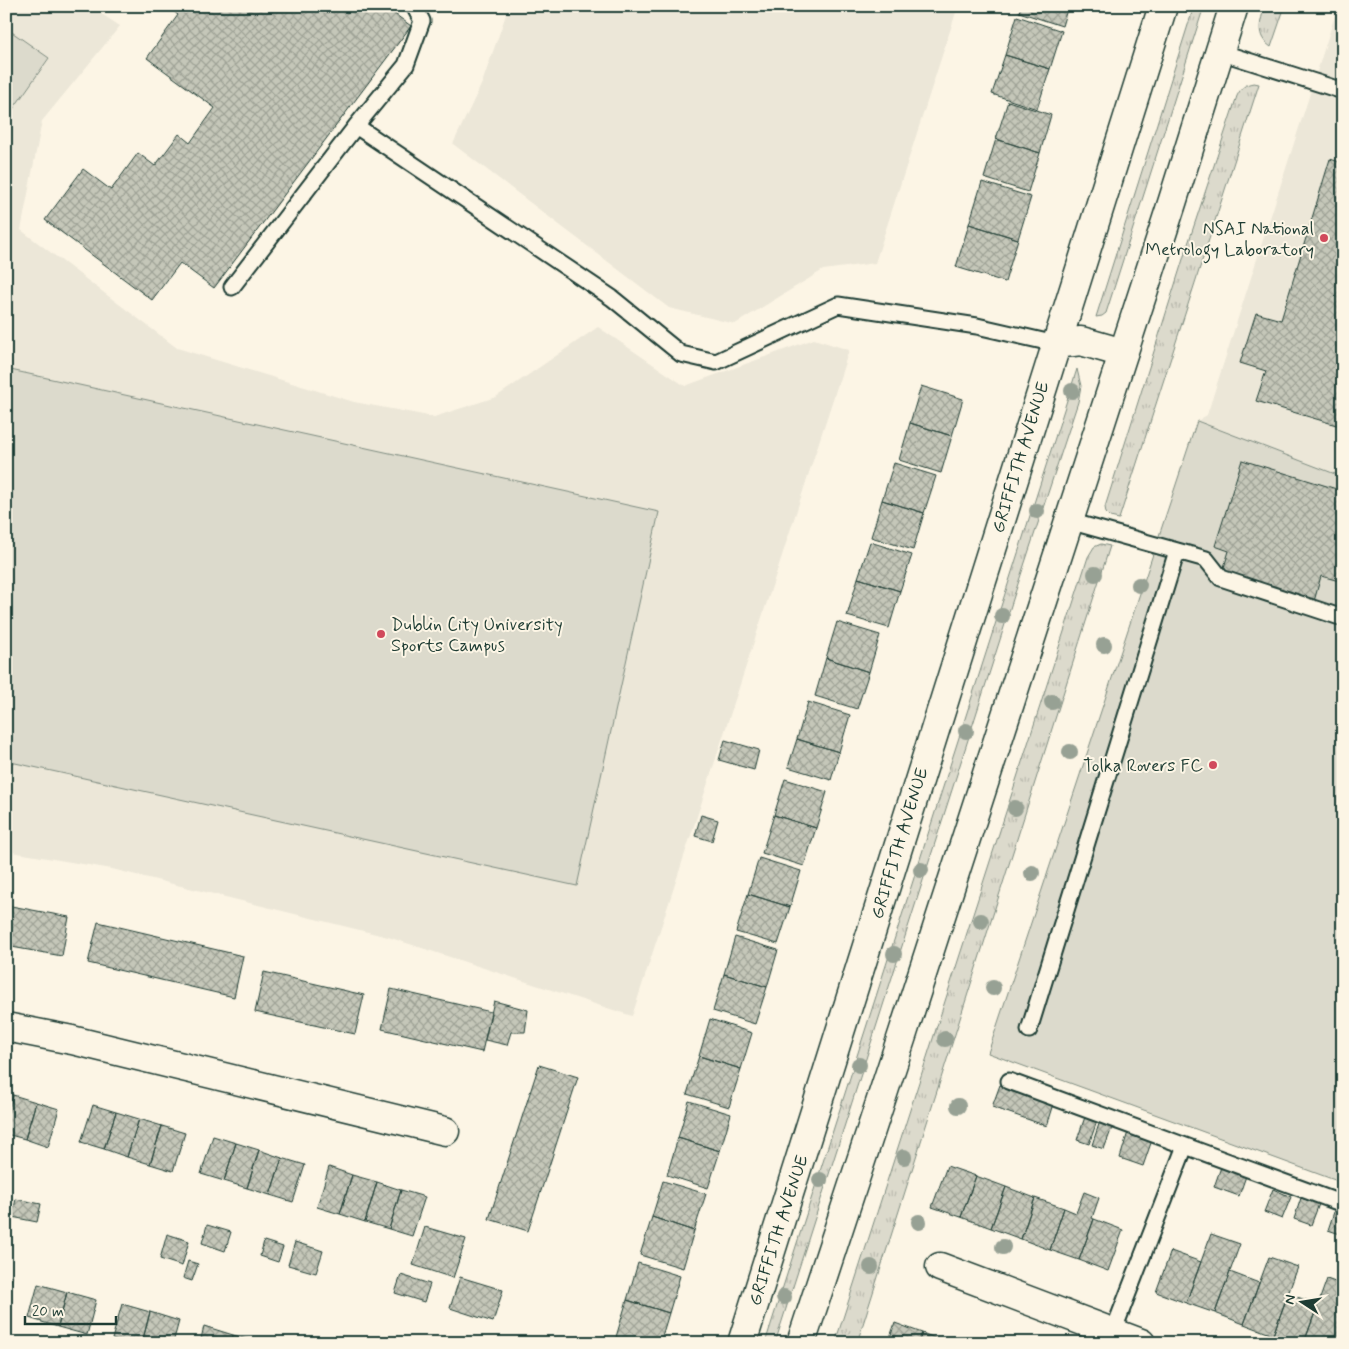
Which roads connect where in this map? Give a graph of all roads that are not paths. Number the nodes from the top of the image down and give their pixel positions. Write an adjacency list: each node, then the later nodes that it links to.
1 (414, 6): 6 (lane)
2 (1163, 6): 8 (street, GRIFFITH AVENUE)
3 (1234, 6): 4 (street)
4 (1220, 52): 5 (lane); 9 (street)
5 (1343, 92)
6 (356, 126): 7 (lane); 8 (lane)
7 (232, 287)
8 (1056, 344): 9 (street); 21 (street, GRIFFITH AVENUE)
9 (1123, 353): 10 (street)
10 (1069, 521): 11 (lane); 22 (street)
11 (1177, 551): 12 (lane); 14 (lane)
12 (1343, 618)
13 (6, 1027): 16 (street)
14 (1029, 1030)
15 (1009, 1081): 17 (lane)
16 (445, 1131)
17 (1185, 1146): 18 (lane); 20 (lane)
18 (1343, 1204)
19 (940, 1266): 20 (street)
20 (1112, 1338): 23 (street)
21 (742, 1343)
22 (801, 1343)
23 (1142, 1343)

